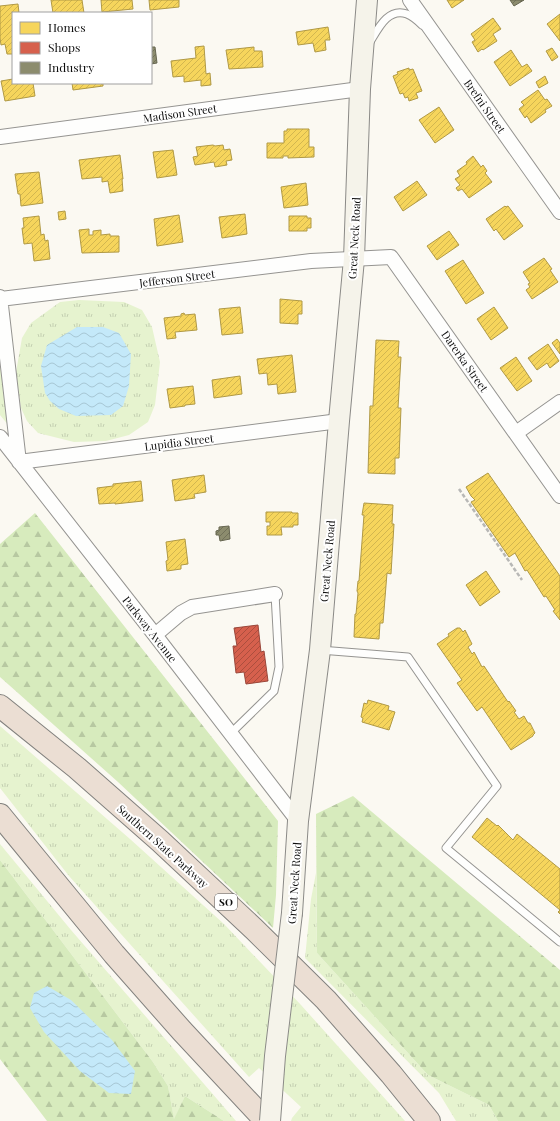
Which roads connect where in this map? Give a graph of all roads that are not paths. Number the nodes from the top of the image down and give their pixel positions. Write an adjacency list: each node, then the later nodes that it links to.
1 (367, 0): 4 (main road, Great Neck Road)
2 (410, 0): 3 (street, Brefni Street)
3 (433, 32): 4 (lane); 7 (street, Brefni Street)
4 (363, 54): 5 (main road, Great Neck Road)
5 (360, 89): 6 (street, Madison Street); 8 (main road, Great Neck Road)
6 (0, 137)
7 (560, 212)
8 (354, 259): 9 (street, Jefferson Street); 11 (main road, Great Neck Road); 12 (street, Darerka Street)
9 (0, 298): 14 (street)
10 (560, 402): 12 (street)
11 (339, 421): 14 (street, Lupidia Street); 18 (main road, Great Neck Road)
12 (516, 433): 15 (street, Darerka Street)
13 (0, 437): 14 (street, Parkway Avenue)
14 (20, 462): 17 (street, Parkway Avenue)
15 (560, 496)
16 (275, 594): 17 (street); 20 (lane)
17 (155, 635): 20 (street, Parkway Avenue)
18 (320, 650): 22 (main road, Great Neck Road); 23 (lane)
19 (0, 706): 26 (highway, Southern State Parkway / SO)
20 (230, 734): 22 (street, Parkway Avenue)
21 (0, 815): 24 (highway)
22 (298, 822): 25 (main road, Great Neck Road, bridge)
23 (560, 942)
24 (266, 1121)
25 (270, 1121)
26 (429, 1121)

